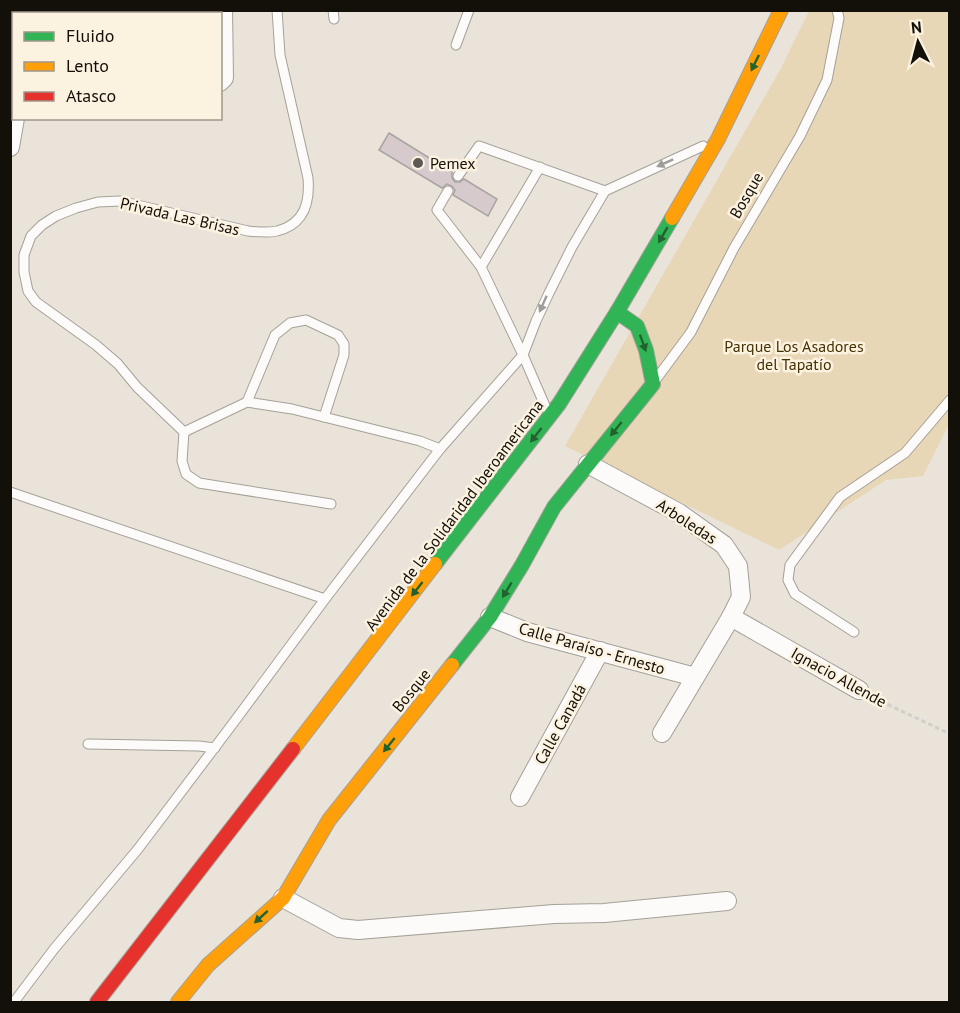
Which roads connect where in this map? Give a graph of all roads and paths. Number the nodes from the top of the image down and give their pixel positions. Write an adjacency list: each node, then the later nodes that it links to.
1 (223, 10): 7 (street)
2 (277, 10): 23 (lane, Privada Las Brisas)
3 (469, 10): 6 (lane)
4 (781, 10): 9 (main road, Avenida de la Solidaridad Iberoamericana, one-way to 9)
5 (837, 10): 18 (lane, Bosque)
6 (456, 45)
7 (222, 80)
8 (15, 120): 10 (street)
9 (718, 139): 14 (lane, one-way to 14); 16 (main road, Avenida de la Solidaridad Iberoamericana, one-way to 16)
10 (10, 147)
11 (540, 167): 12 (lane); 14 (lane); 15 (lane)
12 (458, 176)
13 (448, 191): 15 (lane)
14 (605, 191): 17 (lane, one-way to 17)
15 (481, 267): 17 (lane)
16 (618, 312): 18 (main road, one-way to 18); 21 (main road, Avenida de la Solidaridad Iberoamericana)
17 (523, 355): 21 (lane); 24 (lane)
18 (653, 384): 25 (main road, Bosque, one-way to 25)
19 (950, 400): 31 (lane)
20 (247, 402): 22 (lane); 22 (lane); 23 (lane)
21 (550, 416): 43 (main road, Avenida de la Solidaridad Iberoamericana, one-way to 43)
22 (324, 417): 24 (lane)
23 (184, 432): 27 (lane)
24 (440, 449): 28 (lane)
25 (588, 464): 29 (main road, Bosque, one-way to 29); 30 (street, Arboledas)
26 (10, 492): 28 (lane)
27 (331, 504)
28 (325, 599): 38 (lane)
29 (490, 617): 32 (street, Calle Paraíso - Ernesto); 40 (main road, Bosque, one-way to 40)
30 (731, 617): 33 (street, Arboledas); 34 (street, Ignacio Allende)
31 (854, 632)
32 (600, 651): 33 (street, Calle Paraíso - Ernesto); 39 (street, Calle Canadá)
33 (695, 677): 35 (street, Arboledas)
34 (859, 690): 36 (path, Ignacio Allende)
35 (662, 734)
36 (950, 734)
37 (88, 744): 38 (lane)
38 (215, 748): 42 (lane)
39 (520, 797)
40 (283, 898): 41 (street); 44 (main road, Bosque, one-way to 44)
41 (727, 901)
42 (14, 1002)
43 (97, 1002)
44 (178, 1002)

